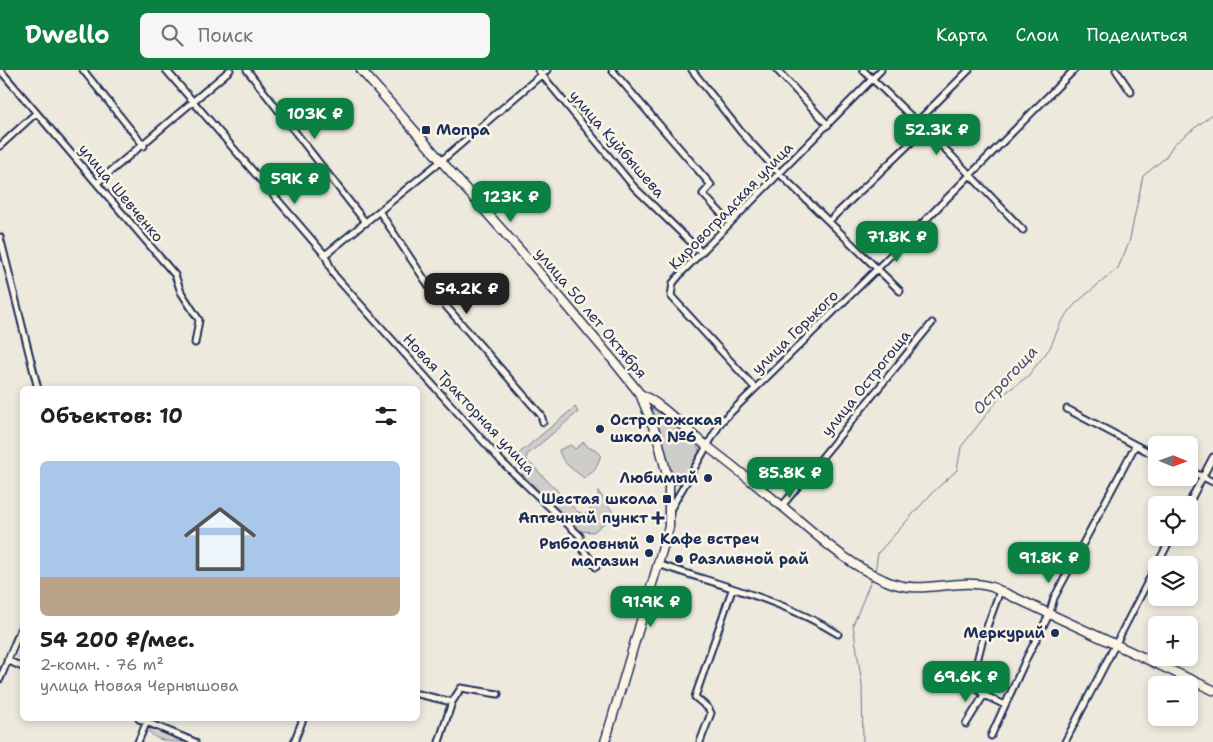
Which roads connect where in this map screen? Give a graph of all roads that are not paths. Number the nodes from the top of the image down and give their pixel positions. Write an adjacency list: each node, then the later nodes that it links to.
1 (0, 70): 20 (street, улица Шевченко)
2 (83, 70): 25 (street)
3 (166, 70): 19 (street, Новая Тракторная улица)
4 (230, 70): 19 (street)
5 (247, 70): 32 (street)
6 (361, 70): 26 (main road, улица 50 лет Октября)
7 (547, 70): 16 (street)
8 (612, 70): 33 (street)
9 (692, 70): 27 (street)
10 (777, 70): 22 (street)
11 (863, 70): 17 (street)
12 (881, 70): 17 (street, Кировоградская улица)
13 (969, 70): 21 (street)
14 (1074, 70): 28 (street, улица Горького)
15 (1116, 70): 18 (street)
16 (540, 72): 26 (street); 36 (street, улица Куйбышева)
17 (872, 79): 21 (street); 22 (street, Кировоградская улица)
18 (1131, 92)
19 (194, 102): 25 (street); 37 (street, Новая Тракторная улица)
20 (36, 113): 24 (street); 29 (street, улица Шевченко)
21 (916, 122): 23 (street)
22 (828, 124): 27 (street, Кировоградская улица)
23 (924, 130): 28 (street); 31 (street)
24 (0, 146)
25 (144, 146): 29 (street)
26 (441, 161): 30 (street); 44 (main road, улица 50 лет Октября)
27 (780, 174): 31 (street); 33 (street, Кировоградская улица)
28 (969, 176): 34 (street); 38 (street, улица Горького)
29 (98, 183): 41 (street, улица Шевченко)
30 (379, 211): 32 (street); 46 (street)
31 (829, 222): 38 (street)
32 (366, 223): 37 (street)
33 (730, 223): 36 (street, Кировоградская улица)
34 (1023, 230)
35 (0, 237): 42 (street)
36 (701, 252): 43 (street, Кировоградская улица)
37 (325, 255): 58 (street, Новая Тракторная улица)
38 (878, 268): 39 (street); 43 (street, улица Горького)
39 (900, 291)
40 (932, 323): 55 (street, улица Острогоща)
41 (195, 343)
42 (37, 386)
43 (755, 388): 47 (street, улица Горького)
44 (640, 394): 47 (main road); 56 (main road, улица 50 лет Октября)
45 (1067, 410): 48 (street)
46 (543, 422)
47 (706, 445): 55 (main road); 56 (street, улица 50 лет Октября)
48 (1135, 446): 49 (street); 62 (street)
49 (1148, 452)
50 (1213, 457): 52 (street)
51 (1198, 475): 52 (street)
52 (1202, 477): 53 (street); 54 (street)
53 (1213, 482)
54 (1192, 496)
55 (782, 506): 61 (main road)
56 (670, 510): 57 (main road, улица 50 лет Октября)
57 (658, 564): 60 (street); 84 (main road, улица 50 лет Октября)
58 (596, 567)
59 (1148, 583): 65 (street)
60 (732, 590): 64 (street); 85 (street)
61 (1000, 590): 62 (main road); 72 (street)
62 (1049, 615): 65 (main road); 74 (street)
63 (20, 631): 66 (street)
64 (838, 634)
65 (1116, 644): 69 (main road); 86 (street)
66 (7, 660): 67 (street); 68 (street)
67 (20, 666)
68 (0, 679)
69 (1213, 690)
70 (420, 694): 73 (street)
71 (498, 694): 73 (street)
72 (984, 695): 74 (street); 78 (street)
73 (452, 702): 83 (street)
74 (1005, 705): 79 (street)
75 (147, 721): 80 (street)
76 (149, 721): 81 (street)
77 (302, 721): 82 (street)
78 (966, 724)
79 (991, 736)
80 (138, 742)
81 (195, 742)
82 (294, 742)
83 (439, 742)
84 (605, 742)
85 (700, 742)
86 (1065, 742)

